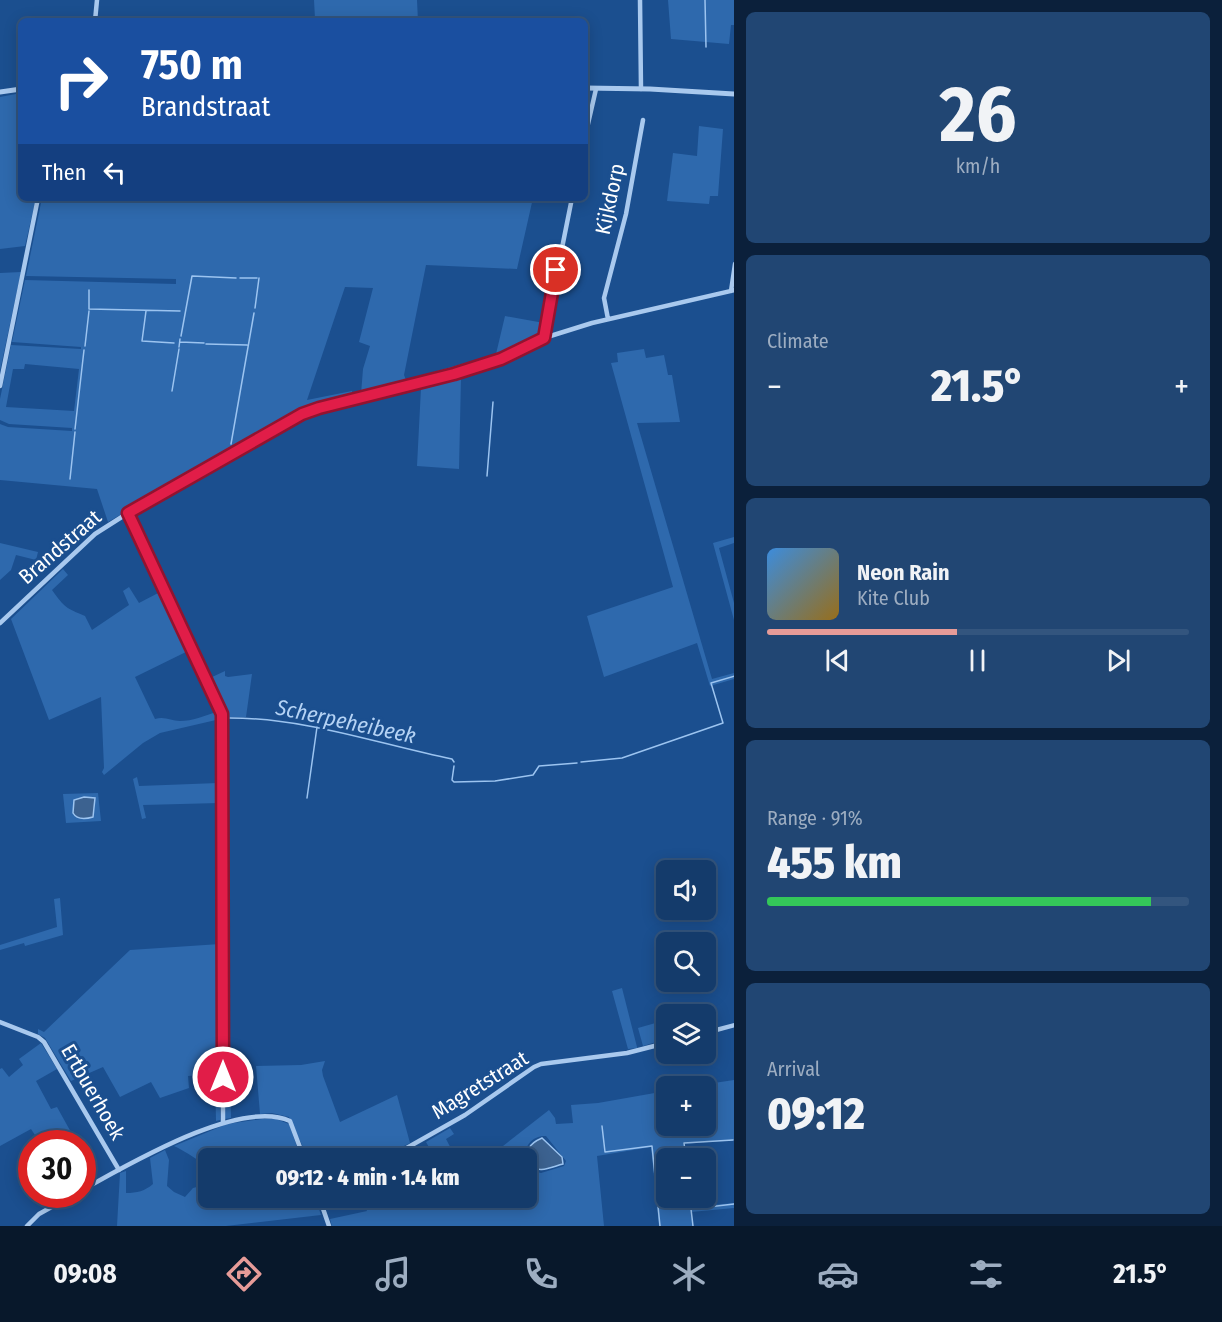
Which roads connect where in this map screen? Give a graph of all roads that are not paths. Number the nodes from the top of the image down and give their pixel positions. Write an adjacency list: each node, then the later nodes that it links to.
1 (97, 0): 3 (street)
2 (640, 0): 7 (street)
3 (95, 18)
4 (588, 88): 6 (street)
5 (18, 89): 8 (street)
6 (596, 89): 7 (street); 11 (street)
7 (641, 89): 9 (street)
8 (0, 93)
9 (734, 94)
10 (643, 120): 15 (street, Kijkdorp)
11 (588, 124)
12 (37, 201): 17 (street)
13 (571, 201): 16 (street)
14 (733, 291): 15 (street, Brandstraat)
15 (608, 319): 16 (street, Brandstraat)
16 (544, 338): 18 (street, Brandstraat)
17 (0, 386)
18 (128, 513): 19 (street, Brandstraat); 24 (street)
19 (0, 623)
20 (0, 1022): 27 (street, Ertbuerhoek)
21 (734, 1024): 22 (street)
22 (716, 1029)
23 (656, 1046): 26 (street, Magretstraat)
24 (223, 1122): 25 (street); 27 (street)
25 (300, 1148)
26 (406, 1148)
27 (118, 1170): 28 (street)
28 (96, 1182)
29 (50, 1208): 31 (street)
30 (323, 1208): 32 (street)
31 (27, 1226)
32 (329, 1226)

